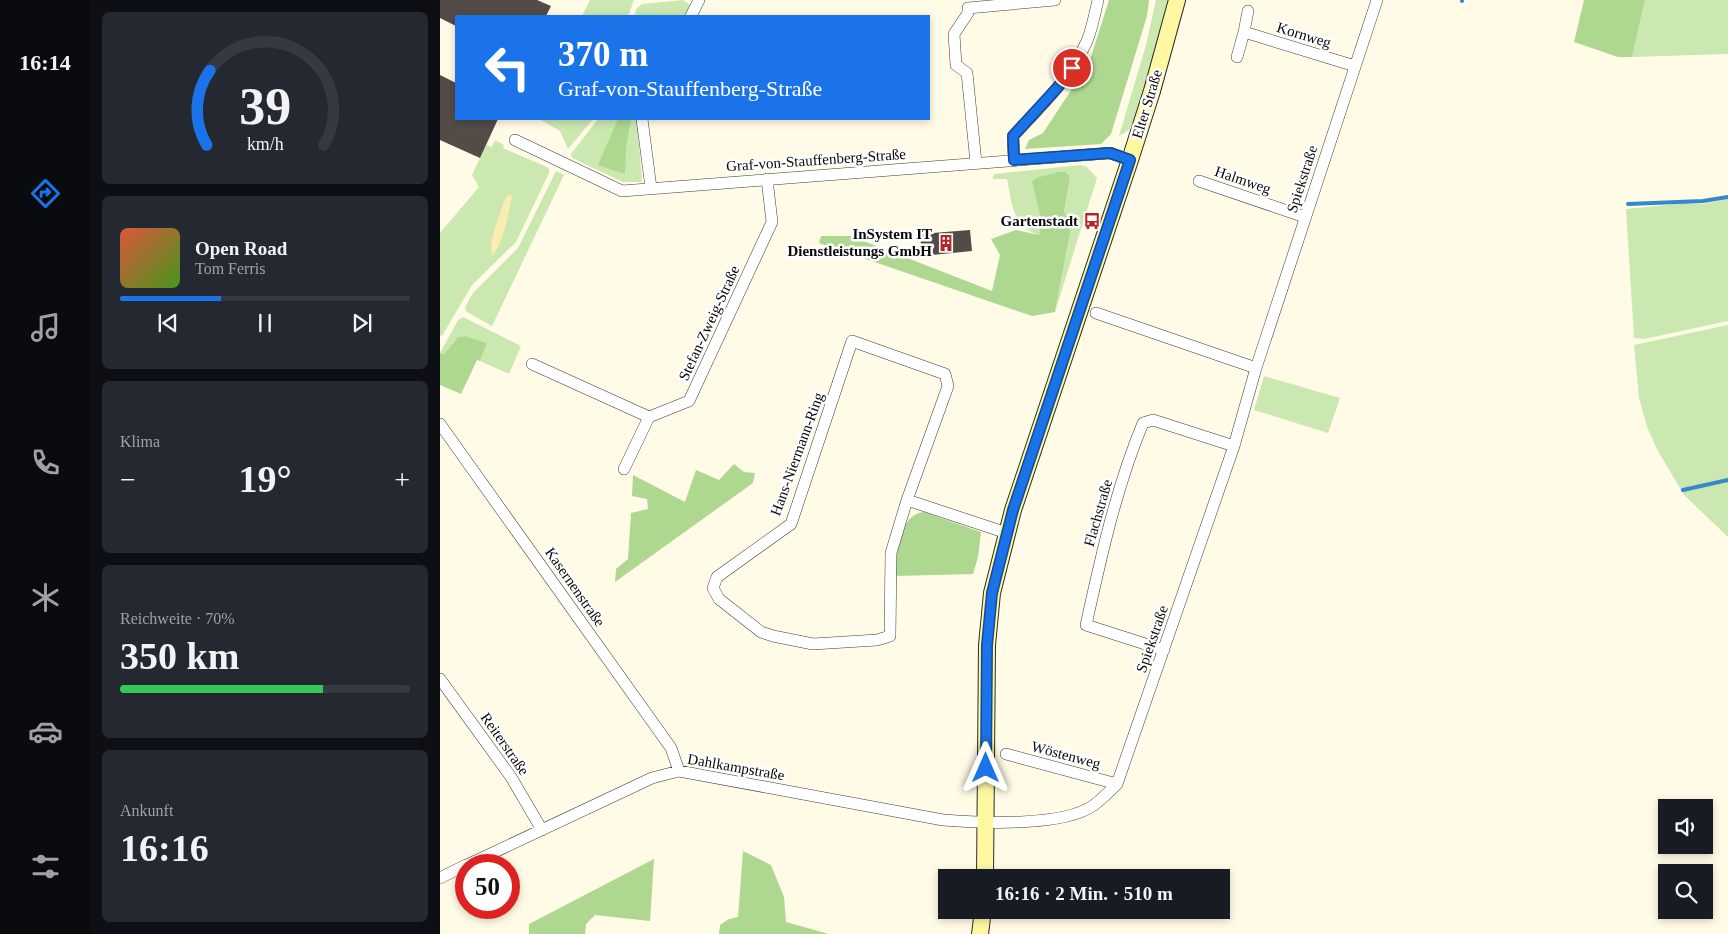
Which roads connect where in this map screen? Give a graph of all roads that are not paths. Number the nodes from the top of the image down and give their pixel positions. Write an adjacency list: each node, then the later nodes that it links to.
1 (698, 0): 7 (street)
2 (1055, 0): 15 (street)
3 (1098, 0): 13 (street)
4 (1177, 0): 14 (main road, Elter Straße)
5 (1377, 0): 10 (street, Spiekstraße)
6 (1248, 11): 8 (street)
7 (691, 15)
8 (1244, 32): 9 (street); 10 (street, Kornweg)
9 (1237, 56)
10 (1355, 66): 19 (street, Spiekstraße)
11 (642, 120): 18 (street)
12 (514, 140): 18 (street, Graf-von-Stauffenberg-Straße)
13 (1014, 160): 14 (street, Graf-von-Stauffenberg-Straße); 15 (street, Graf-von-Stauffenberg-Straße)
14 (1130, 160): 28 (main road, Elter Straße)
15 (976, 163): 16 (street, Graf-von-Stauffenberg-Straße)
16 (767, 179): 18 (street, Graf-von-Stauffenberg-Straße); 23 (street, Stefan-Zweig-Straße)
17 (1199, 181): 19 (street, Halmweg)
18 (651, 188)
19 (1305, 217): 22 (street, Spiekstraße)
20 (1096, 313): 22 (street)
21 (532, 364): 23 (street)
22 (1256, 368): 25 (street, Spiekstraße)
23 (649, 417): 26 (street)
24 (440, 424): 32 (street, Kasernenstraße)
25 (1234, 446): 29 (street, Spiekstraße); 29 (street, Flachstraße)
26 (624, 469)
27 (907, 500): 27 (street, Hans-Niermann-Ring); 28 (street)
28 (1007, 533): 34 (main road, Elter Straße)
29 (1164, 650): 33 (street, Spiekstraße)
30 (440, 679): 35 (street, Reiterstraße)
31 (1006, 754): 33 (street, Wöstenweg)
32 (679, 770): 34 (street, Dahlkampstraße); 35 (street, Dahlkampstraße)
33 (1117, 784): 34 (street, Spiekstraße)
34 (986, 822): 37 (main road, Elter Straße)
35 (542, 830): 36 (street, Dahlkampstraße)
36 (491, 854)
37 (985, 869)
38 (455, 871): 39 (street, Dahlkampstraße)
39 (440, 878)
40 (982, 919): 41 (main road)
41 (980, 934)

